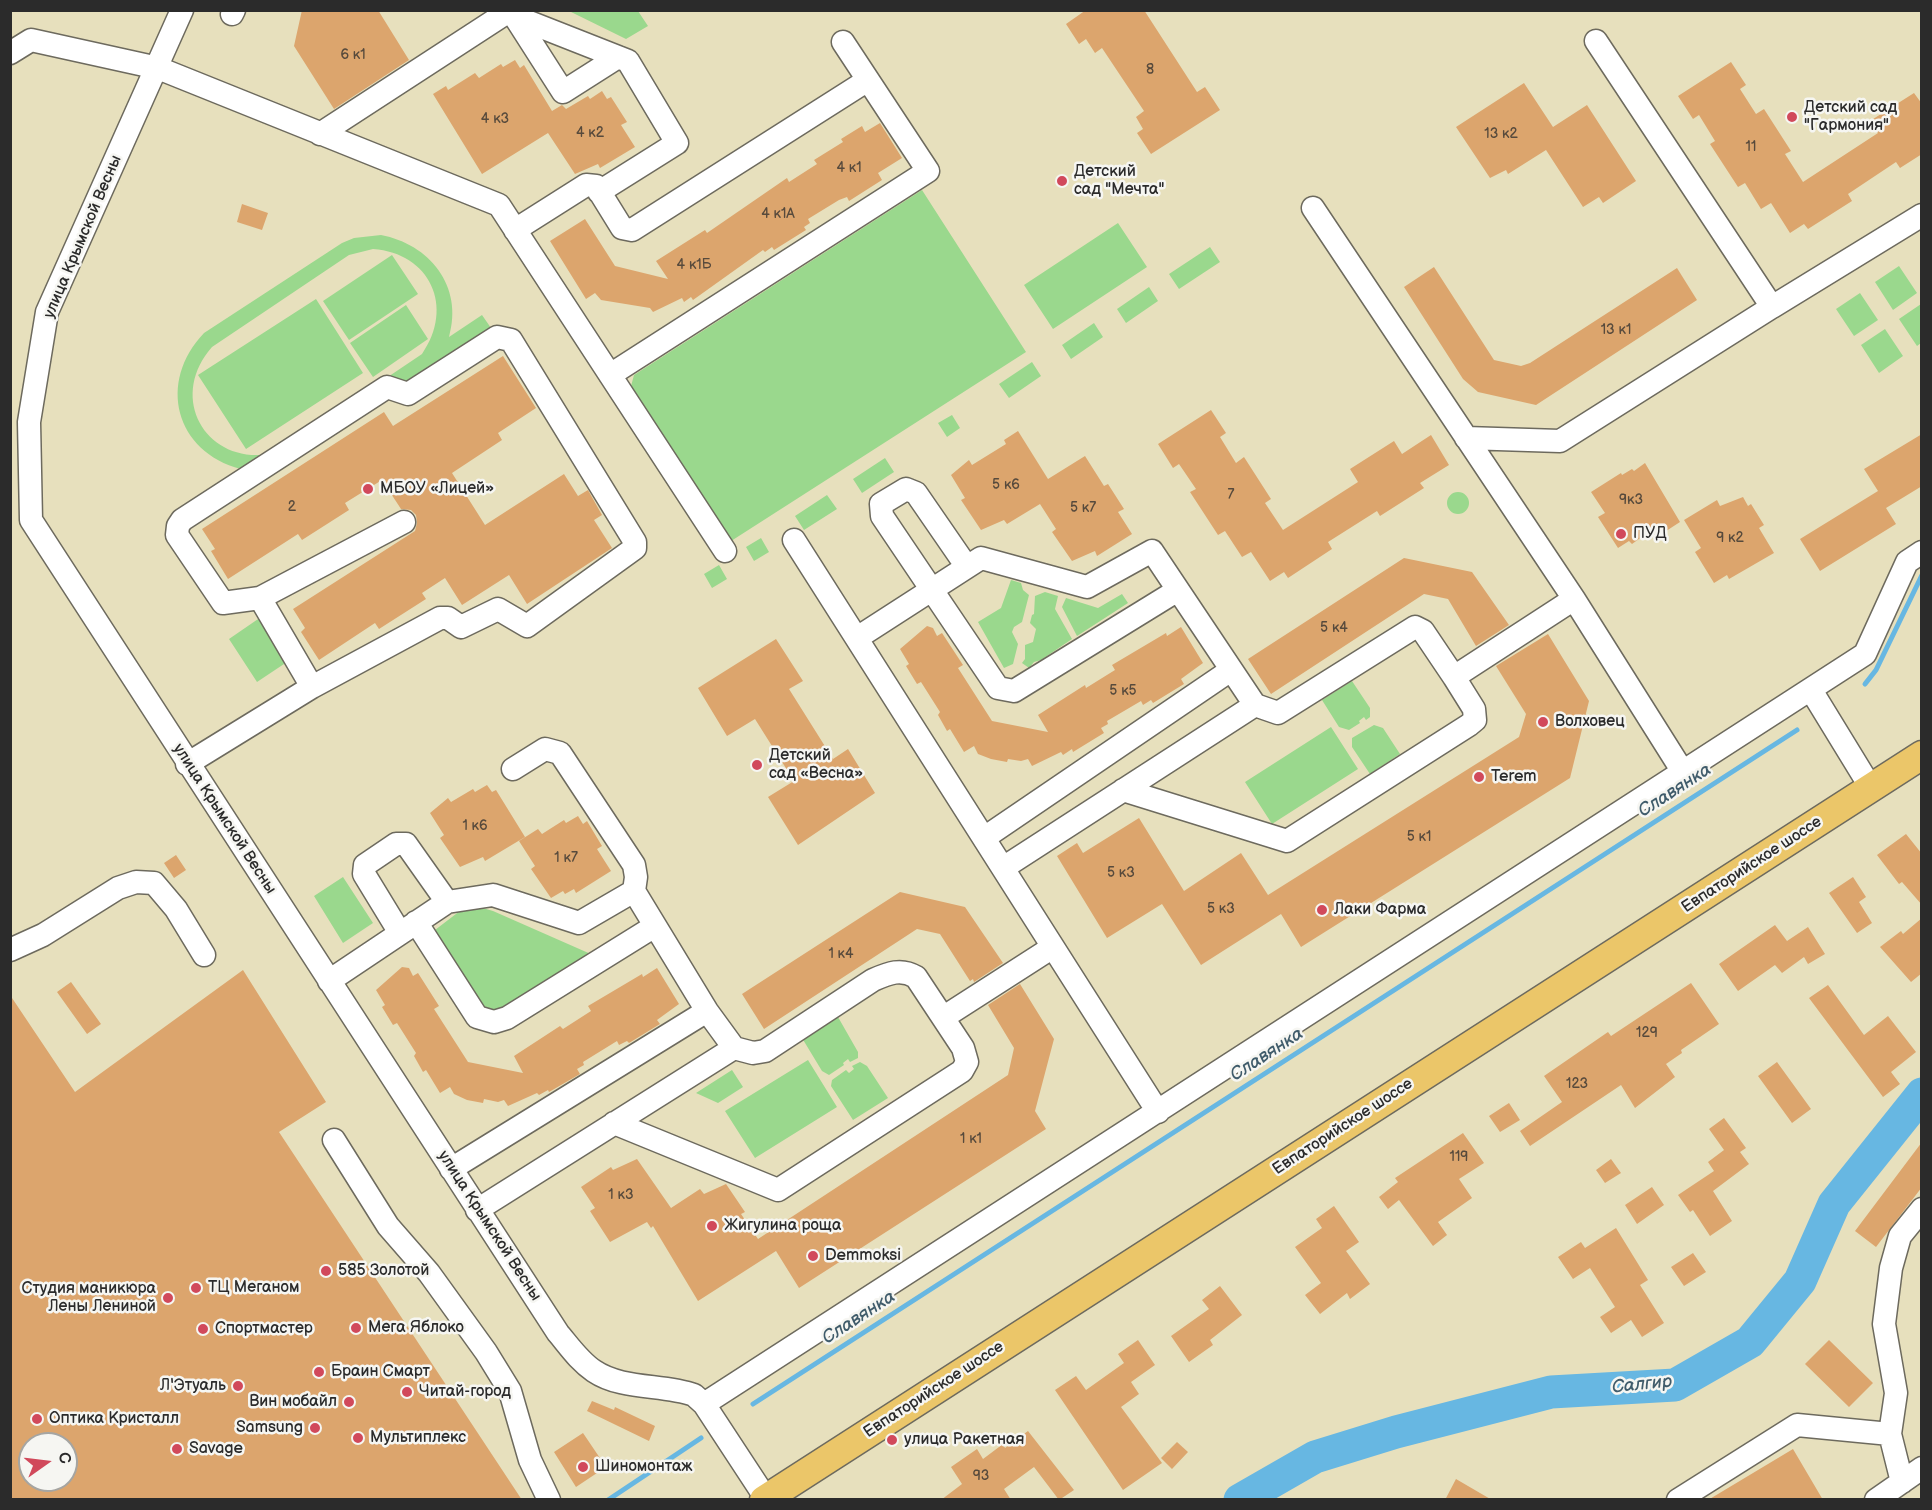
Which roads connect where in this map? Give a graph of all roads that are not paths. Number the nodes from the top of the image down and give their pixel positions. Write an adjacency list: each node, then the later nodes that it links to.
1 (182, 10): 7 (street, улица Крымской Весны)
2 (515, 17): 6 (street); 6 (street); 9 (street)
3 (1596, 41): 14 (street)
4 (843, 42): 8 (street)
5 (10, 53): 7 (street)
6 (618, 57): 10 (street)
7 (158, 68): 9 (street); 16 (street, улица Крымской Весны)
8 (868, 80): 10 (street); 15 (street)
9 (320, 134): 13 (street)
10 (599, 192): 13 (street)
11 (1313, 208): 17 (street)
12 (1922, 215): 14 (street)
13 (515, 230): 15 (street)
14 (1772, 307): 17 (street)
15 (610, 375): 20 (street)
16 (20, 423): 34 (street, улица Крымской Весны)
17 (1466, 438): 26 (street)
18 (404, 522): 25 (street)
19 (794, 540): 27 (street)
20 (725, 551)
21 (1922, 552): 31 (street)
22 (967, 567): 23 (street); 23 (street); 24 (street)
23 (931, 590): 24 (street); 27 (street)
24 (1178, 590): 28 (street)
25 (260, 598): 30 (street); 30 (street)
26 (1574, 599): 29 (street); 36 (street)
27 (857, 638): 39 (street)
28 (1231, 670): 32 (street); 39 (street)
29 (1454, 677): 32 (street); 38 (street)
30 (312, 687): 34 (street)
31 (1810, 690): 36 (street); 37 (street)
32 (1255, 705): 38 (street)
33 (1922, 755): 37 (main road, Евпаторийское шоссе)
34 (187, 764): 48 (street, улица Крымской Весны)
35 (513, 769): 41 (street)
36 (1683, 772): 52 (street)
37 (1871, 788): 63 (main road, Евпаторийское шоссе)
38 (1123, 790): 40 (street)
39 (984, 838): 40 (street)
40 (1003, 868): 45 (street)
41 (634, 891): 42 (street); 43 (street)
42 (447, 902): 44 (street); 44 (street)
43 (655, 926): 44 (street); 49 (street)
44 (408, 928): 48 (street)
45 (1053, 947): 50 (street); 52 (street)
46 (10, 950): 47 (street)
47 (204, 955)
48 (329, 981): 55 (street, улица Крымской Весны)
49 (707, 1011): 51 (street); 55 (street)
50 (944, 1017): 51 (street); 53 (street)
51 (734, 1048): 53 (street)
52 (1158, 1112): 58 (street)
53 (614, 1123): 57 (street)
54 (334, 1140): 64 (street)
55 (451, 1169): 57 (street, улица Крымской Весны)
56 (1922, 1209): 59 (street)
57 (477, 1210): 58 (street, улица Крымской Весны)
58 (704, 1404): 63 (street, улица Крымской Весны)
59 (1890, 1434): 61 (street); 62 (street)
60 (1922, 1468): 61 (street)
61 (1902, 1482): 66 (street)
62 (1706, 1492): 65 (street)
63 (766, 1499)
64 (549, 1500)
65 (1678, 1500)
66 (1876, 1500)

